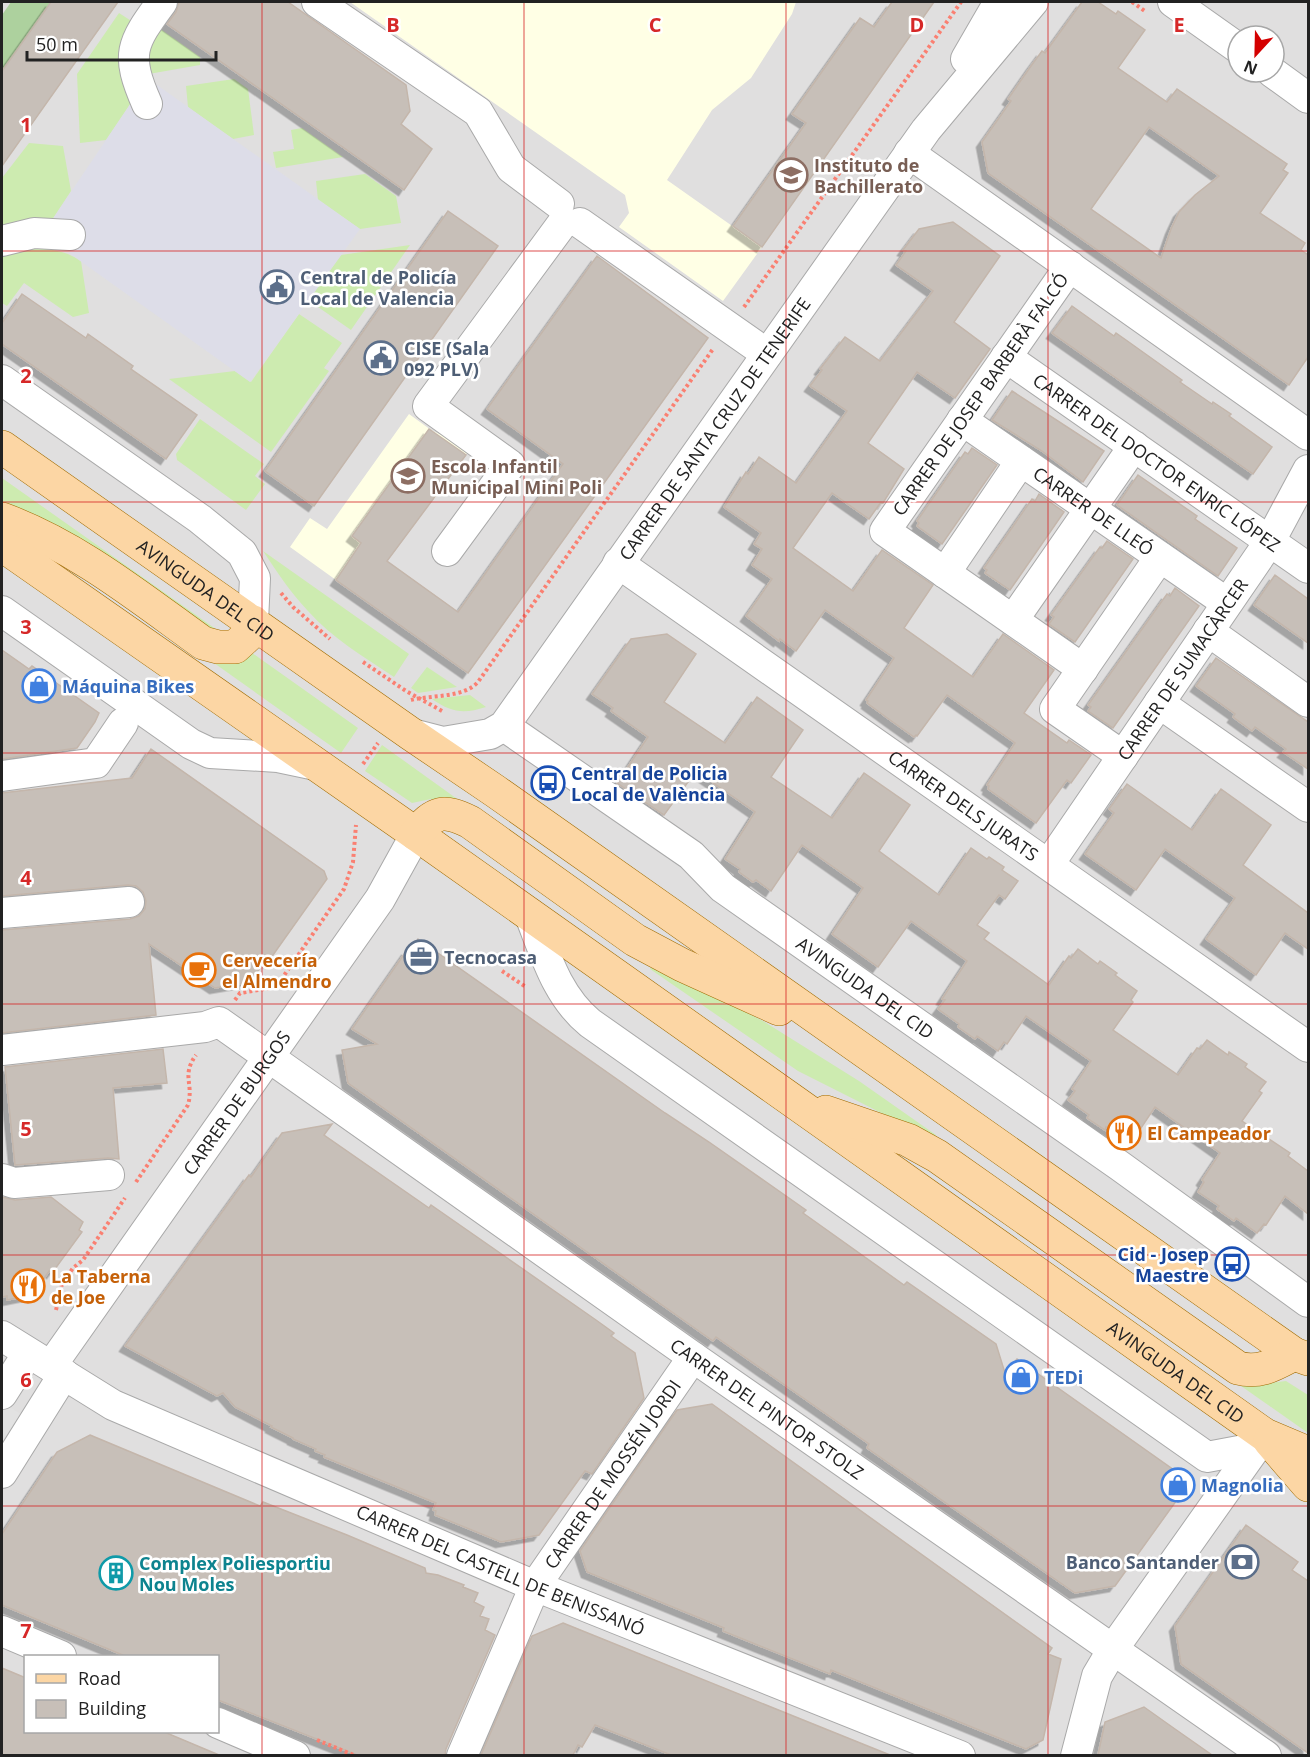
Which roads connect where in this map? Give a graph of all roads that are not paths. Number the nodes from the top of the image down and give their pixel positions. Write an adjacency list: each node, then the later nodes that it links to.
1 (162, 2): 9 (street)
2 (317, 2): 11 (street)
3 (999, 2): 10 (street, CARRER DE SANTA CRUZ DE TENERIFE)
4 (1033, 2): 10 (street, CARRER DE SANTA CRUZ DE TENERIFE)
5 (1173, 2): 6 (street)
6 (1226, 40)
7 (1286, 82): 8 (street)
8 (1308, 98)
9 (147, 104)
10 (917, 141): 14 (street); 15 (street, CARRER DE SANTA CRUZ DE TENERIFE)
11 (567, 217): 15 (street); 28 (street)
12 (70, 235): 13 (street)
13 (2, 241)
14 (1070, 266): 16 (street, CARRER DE JOSEP BARBERÀ FALCÓ); 19 (street)
15 (767, 354): 30 (street, CARRER DE SANTA CRUZ DE TENERIFE)
16 (1006, 357): 18 (street, CARRER DE JOSEP BARBERÀ FALCÓ); 20 (street, CARRER DEL DOCTOR ENRIC LÓPEZ)
17 (2, 380): 36 (street)
18 (962, 420): 22 (street, CARRER DE LLEÓ); 32 (street, CARRER DE JOSEP BARBERÀ FALCÓ)
19 (1308, 435)
20 (1134, 446): 24 (street); 26 (street, CARRER DEL DOCTOR ENRIC LÓPEZ)
21 (2, 447): 36 (main road, AVINGUDA DEL CID)
22 (1022, 461): 24 (street, CARRER DE LLEÓ); 32 (street)
23 (1308, 470): 26 (street, CARRER DE SUMACÀRCER)
24 (1091, 509): 29 (street, CARRER DE LLEÓ); 35 (street)
25 (2, 519): 36 (main road)
26 (1270, 541): 31 (street, CARRER DEL DOCTOR ENRIC LÓPEZ); 33 (street, CARRER DE SUMACÀRCER)
27 (2, 545): 45 (main road, AVINGUDA DEL CID)
28 (447, 551)
29 (1160, 557): 33 (street, CARRER DE LLEÓ); 38 (street)
30 (618, 562): 42 (street, CARRER DE SANTA CRUZ DE TENERIFE); 49 (street, CARRER DELS JURATS)
31 (1308, 568)
32 (945, 573): 35 (street, CARRER DE JOSEP BARBERÀ FALCÓ)
33 (1227, 603): 37 (street, CARRER DE SUMACÀRCER)
34 (2, 611): 45 (street, AVINGUDA DEL CID)
35 (1013, 620): 38 (street, CARRER DE JOSEP BARBERÀ FALCÓ)
36 (253, 622): 43 (main road, AVINGUDA DEL CID)
37 (1208, 631): 39 (street); 40 (street, CARRER DE SUMACÀRCER)
38 (1083, 669): 44 (street)
39 (1308, 702)
40 (1159, 703): 44 (street, CARRER DE SUMACÀRCER); 47 (street)
41 (123, 723): 46 (street)
42 (504, 726): 43 (street, AVINGUDA DEL CID); 60 (street, AVINGUDA DEL CID)
43 (411, 734): 53 (main road, AVINGUDA DEL CID)
44 (1123, 756): 49 (street, CARRER DE SUMACÀRCER)
45 (316, 765): 48 (main road, AVINGUDA DEL CID)
46 (2, 776)
47 (1308, 807)
48 (416, 834): 52 (main road, AVINGUDA DEL CID); 53 (main road); 56 (street, CARRER DE BURGOS)
49 (1048, 864): 54 (street, CARRER DELS JURATS)
50 (129, 902): 51 (street)
51 (2, 913)
52 (529, 914): 57 (main road, AVINGUDA DEL CID); 66 (street, AVINGUDA DEL CID)
53 (849, 1041): 63 (main road, AVINGUDA DEL CID)
54 (1308, 1047)
55 (2, 1050): 56 (street, CARRER DEL PINTOR STOLZ)
56 (269, 1058): 62 (street, CARRER DEL PINTOR STOLZ); 64 (street, CARRER DE BURGOS)
57 (789, 1099): 63 (main road); 66 (main road, AVINGUDA DEL CID)
58 (109, 1174): 59 (street)
59 (2, 1180)
60 (1308, 1302)
61 (2, 1336): 64 (street, CARRER DEL CASTELL DE BENISSANÓ)
62 (693, 1357): 70 (street, CARRER DE MOSSÉN JORDI); 72 (street, CARRER DEL PINTOR STOLZ)
63 (1305, 1358)
64 (48, 1364): 65 (street, CARRER DE BURGOS); 68 (street, CARRER DE BURGOS); 70 (street, CARRER DEL CASTELL DE BENISSANÓ)
65 (2, 1394)
66 (1260, 1442): 67 (main road, AVINGUDA DEL CID); 69 (main road, AVINGUDA DEL CID); 72 (street)
67 (1308, 1453)
68 (2, 1473)
69 (1308, 1485)
70 (535, 1586): 76 (street, CARRER DE MOSSÉN JORDI); 77 (street, CARRER DEL CASTELL DE BENISSANÓ)
71 (2, 1631): 73 (street)
72 (1113, 1649): 78 (street); 79 (street, CARRER DEL PINTOR STOLZ)
73 (60, 1655)
74 (219, 1723): 75 (street)
75 (295, 1755)
76 (462, 1755)
77 (960, 1755)
78 (1076, 1755)
79 (1266, 1755)

